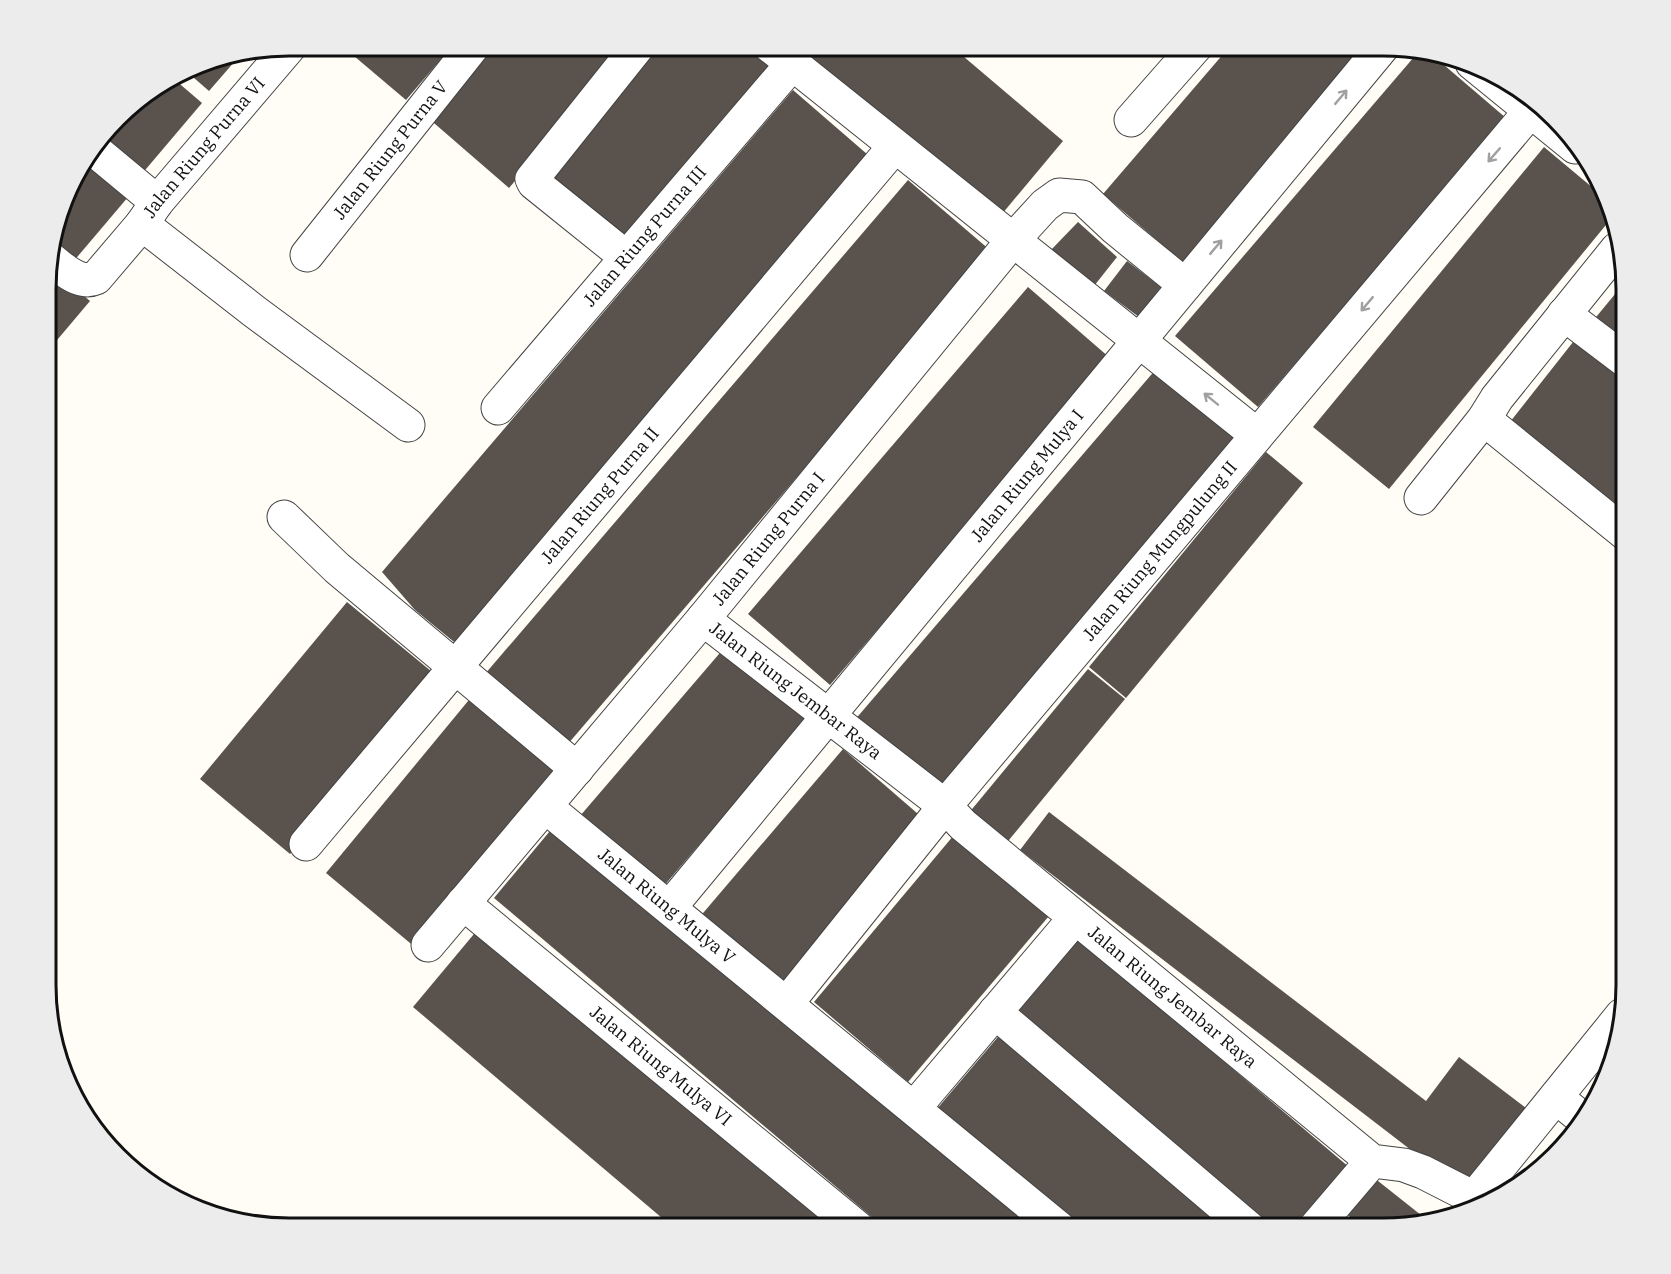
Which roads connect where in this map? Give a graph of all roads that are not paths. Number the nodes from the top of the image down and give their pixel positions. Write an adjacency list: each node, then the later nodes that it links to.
1 (282, 56): 12 (street, Jalan Riung Purna VI)
2 (465, 56): 15 (street, Jalan Riung Purna V)
3 (630, 56): 16 (street)
4 (779, 56): 16 (street, Jalan Riung Purna III)
5 (783, 56): 10 (street)
6 (1187, 56): 9 (street)
7 (1375, 56): 18 (street, Jalan Riung Mulya I, one-way to 7)
8 (1532, 110): 25 (street, Jalan Riung Mungpulung II, one-way to 25)
9 (1131, 120)
10 (895, 146): 13 (street); 30 (street, Jalan Riung Purna II)
11 (98, 154): 12 (street)
12 (149, 213): 17 (street, Jalan Riung Purna VI); 24 (street)
13 (1013, 240): 18 (street, Jalan Riung Purna I); 20 (street); 29 (street, Jalan Riung Purna I)
14 (1613, 254): 19 (street)
15 (307, 255)
16 (626, 257): 22 (street, Jalan Riung Purna III)
17 (57, 263)
18 (1185, 285): 20 (street, Jalan Riung Mulya I)
19 (1564, 314): 21 (street); 23 (street)
20 (1139, 341): 25 (street, one-way to 20); 31 (street, Jalan Riung Mulya I)
21 (1616, 353)
22 (498, 408)
23 (1484, 419): 26 (street); 28 (street)
24 (408, 425)
25 (1257, 435): 33 (street, Jalan Riung Mungpulung II)
26 (1421, 498)
27 (284, 517): 30 (street)
28 (1616, 526)
29 (703, 620): 31 (street, Jalan Riung Jembar Raya); 32 (street, Jalan Riung Purna I)
30 (455, 669): 32 (street); 35 (street, Jalan Riung Purna II)
31 (829, 717): 33 (street, Jalan Riung Jembar Raya); 37 (street, Jalan Riung Mulya I)
32 (577, 769): 34 (street, Jalan Riung Purna I)
33 (945, 806): 38 (street, Jalan Riung Jembar Raya); 40 (street, Jalan Riung Mungpulung II)
34 (546, 807): 36 (street, Jalan Riung Purna I); 37 (street, Jalan Riung Mulya V)
35 (306, 844)
36 (463, 903): 39 (street, Jalan Riung Purna I); 49 (street, Jalan Riung Mulya VI)
37 (670, 907): 40 (street, Jalan Riung Mulya V)
38 (1075, 918): 41 (street); 46 (street, Jalan Riung Jembar Raya)
39 (428, 945)
40 (788, 1003): 44 (street, Jalan Riung Mulya V)
41 (995, 1012): 44 (street); 51 (street)
42 (1611, 1029): 43 (street)
43 (1556, 1097): 45 (street); 47 (street)
44 (914, 1108): 50 (street, Jalan Riung Mulya V)
45 (1577, 1114)
46 (1372, 1161): 48 (street); 52 (street)
47 (1482, 1197)
48 (1474, 1200)
49 (846, 1218)
50 (1047, 1218)
51 (1237, 1218)
52 (1323, 1218)

